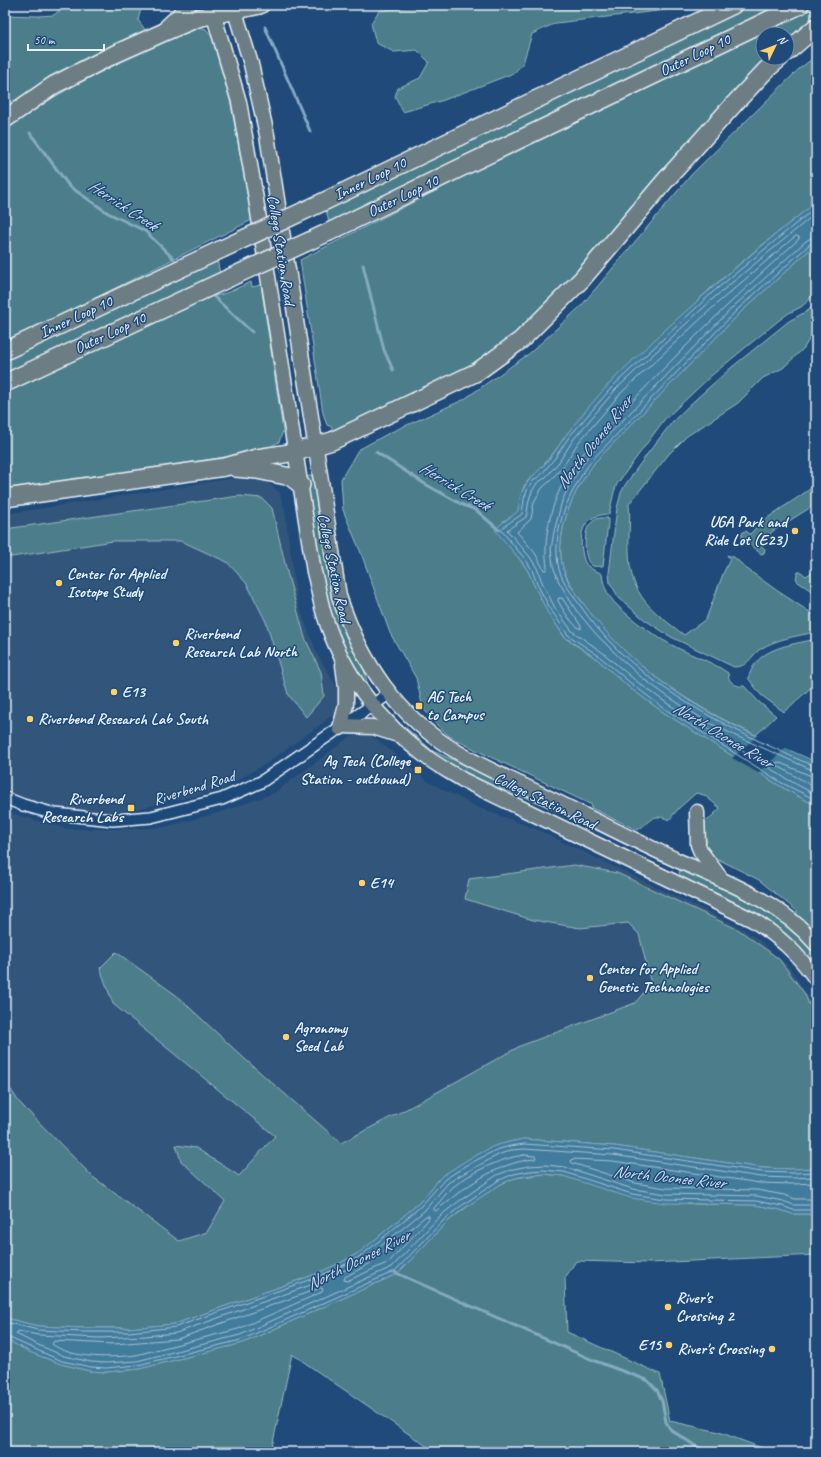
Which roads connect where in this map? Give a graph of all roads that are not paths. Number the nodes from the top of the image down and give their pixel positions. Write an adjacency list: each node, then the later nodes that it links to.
1 (187, 5): 8 (highway)
2 (260, 5): 5 (highway)
3 (733, 5): 12 (highway, Inner Loop 10, bridge)
4 (800, 5): 13 (highway, Outer Loop 10, bridge)
5 (234, 8): 6 (highway); 14 (main road, College Station Road)
6 (212, 10): 8 (highway); 15 (main road, College Station Road)
7 (816, 27): 9 (highway)
8 (160, 34): 11 (highway)
9 (795, 45)
10 (771, 66): 14 (highway)
11 (5, 119)
12 (5, 351)
13 (5, 383)
14 (316, 446): 15 (highway); 20 (main road, College Station Road)
15 (296, 452): 16 (highway); 17 (main road, College Station Road)
16 (225, 467): 17 (highway); 18 (highway)
17 (300, 485): 19 (main road, College Station Road)
18 (5, 498)
19 (341, 657): 21 (main road, College Station Road); 22 (main road)
20 (390, 693): 21 (street, Riverbend Road); 26 (main road, College Station Road)
21 (372, 706): 22 (street, Riverbend Road); 23 (main road, College Station Road)
22 (341, 727): 23 (main road); 24 (street, Riverbend Road)
23 (402, 737): 28 (main road, College Station Road)
24 (5, 798)
25 (697, 812): 26 (main road)
26 (722, 880): 27 (main road, College Station Road)
27 (816, 944)
28 (816, 979)

